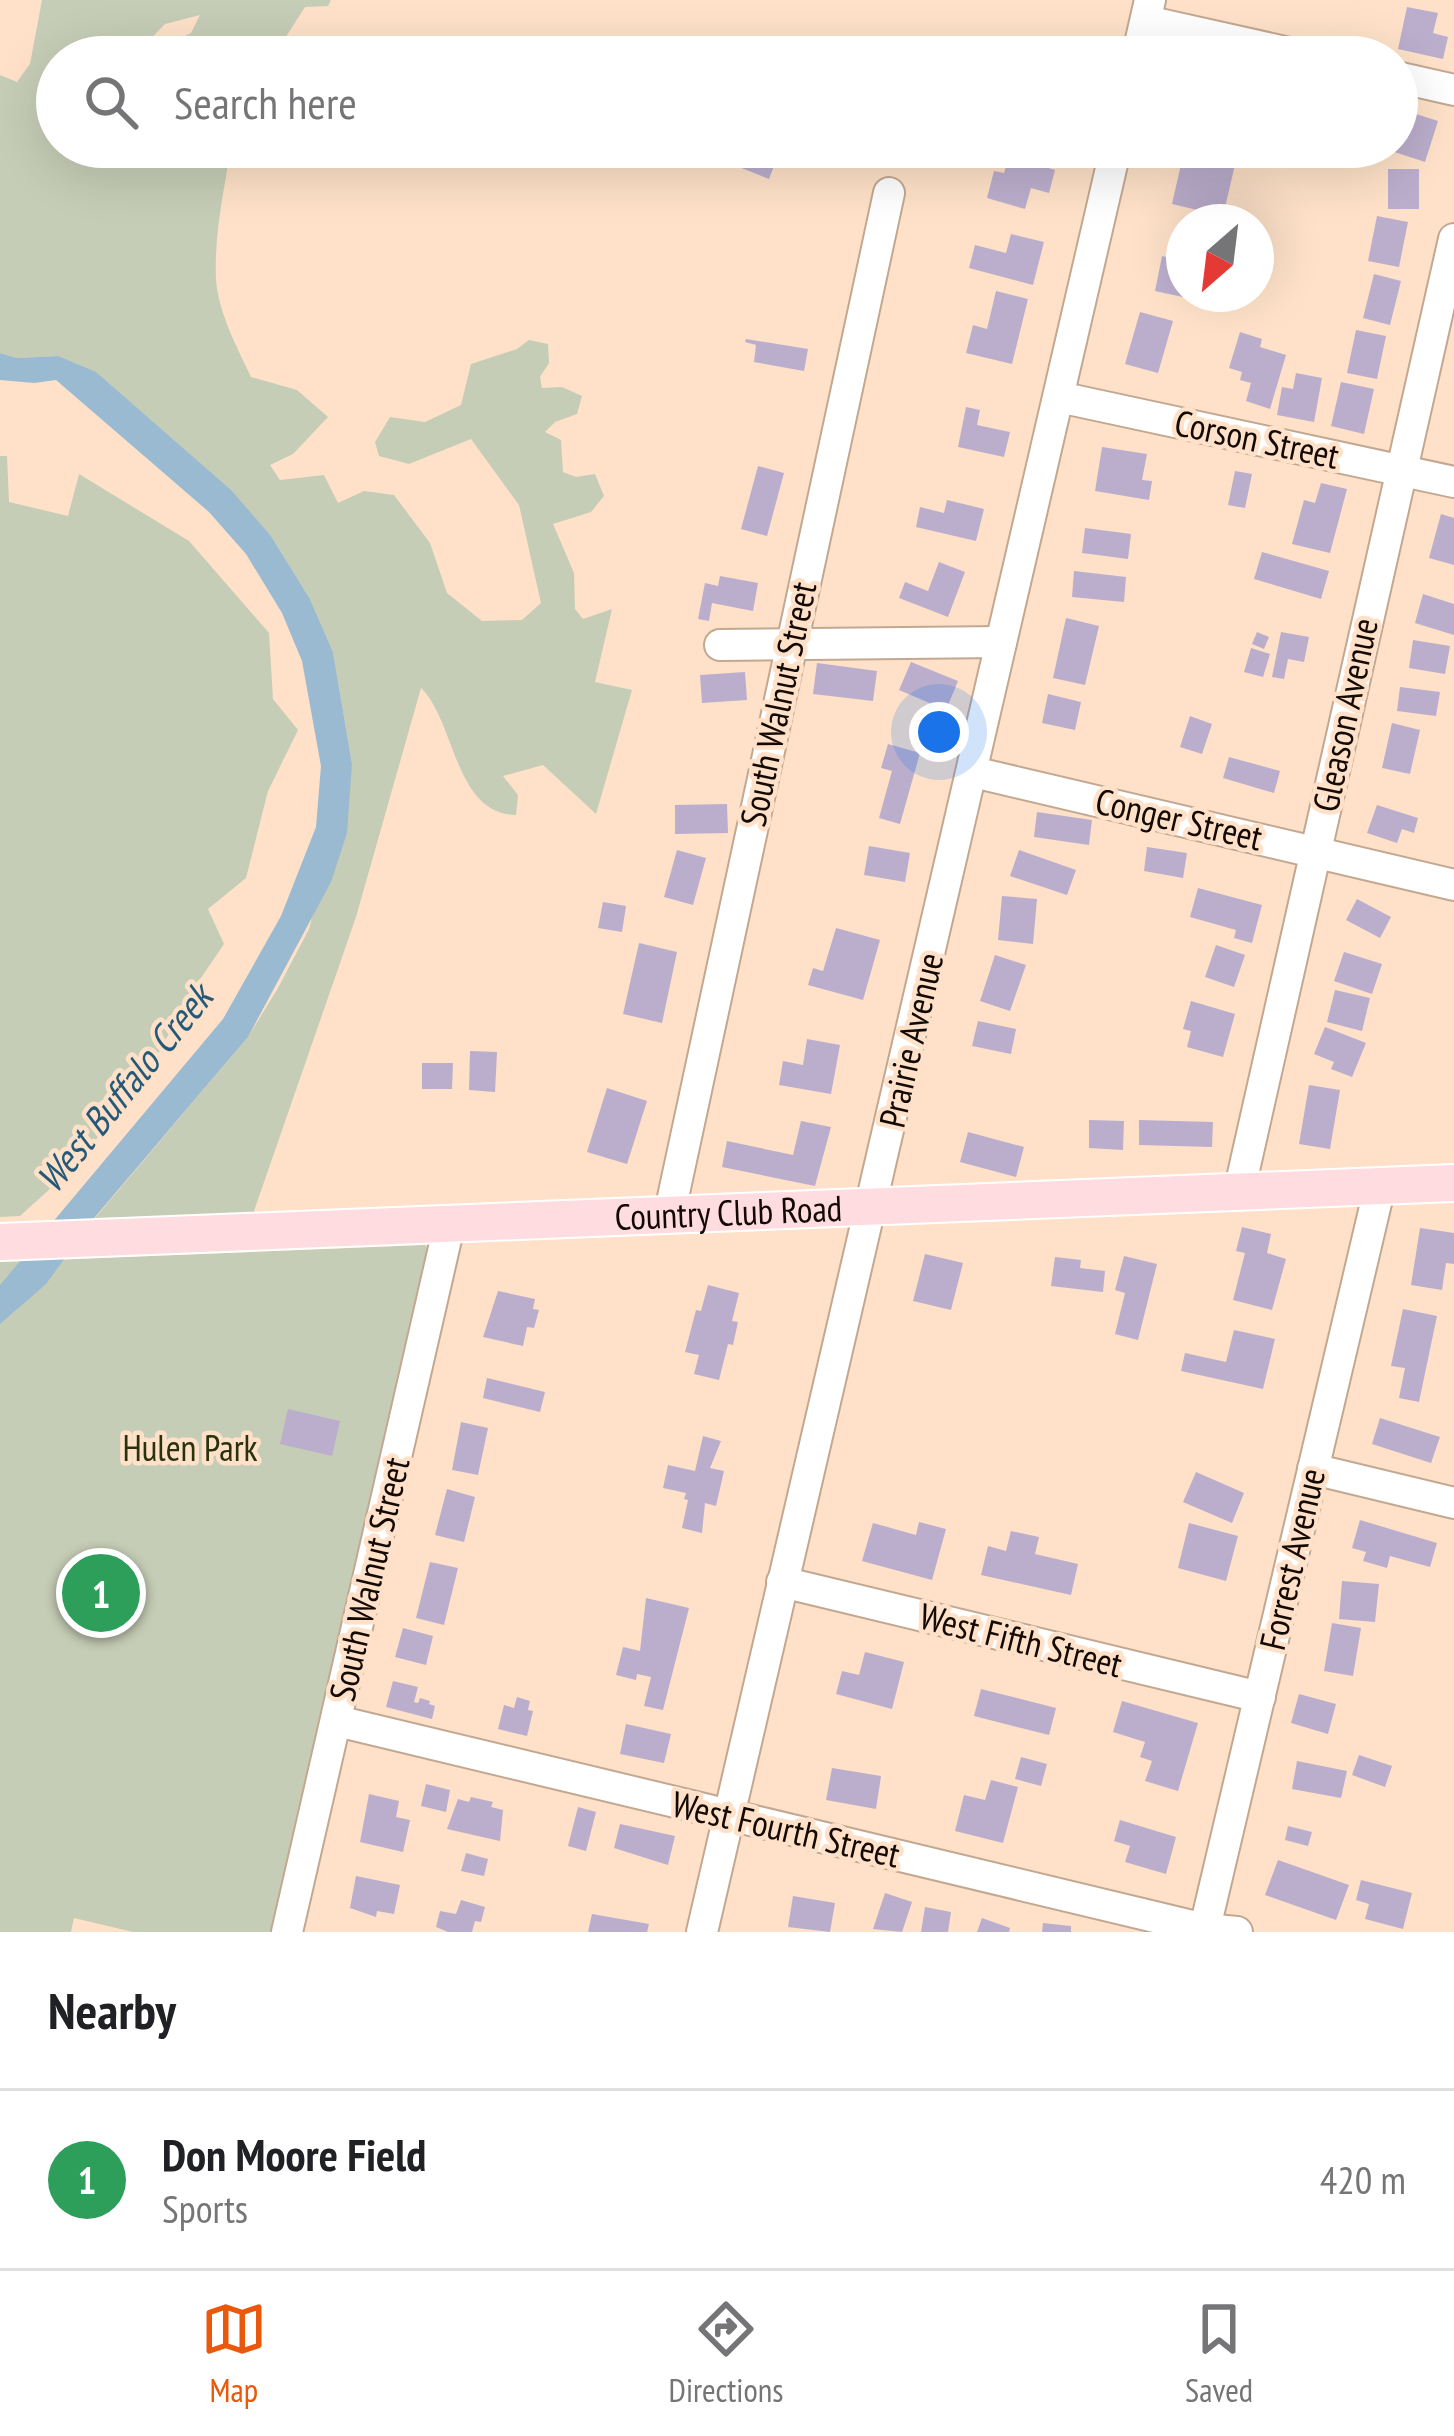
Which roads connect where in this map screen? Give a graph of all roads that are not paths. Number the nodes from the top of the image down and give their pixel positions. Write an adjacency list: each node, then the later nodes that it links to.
1 (1148, 10): 2 (street)
2 (1237, 36)
3 (1418, 82): 4 (street)
4 (1454, 90)
5 (1112, 168): 8 (street, Prairie Avenue)
6 (889, 193): 12 (street, South Walnut Street)
7 (1454, 239): 9 (street, Gleason Avenue)
8 (1059, 397): 9 (street, Corson Street); 11 (street, Prairie Avenue)
9 (1400, 469): 10 (street, Corson Street); 15 (street, Gleason Avenue)
10 (1454, 482)
11 (1001, 642): 12 (street); 14 (street, Prairie Avenue)
12 (790, 643): 13 (street); 21 (street, South Walnut Street)
13 (720, 645)
14 (974, 772): 15 (street, Conger Street); 20 (street, Prairie Avenue)
15 (1316, 850): 16 (street, Conger Street); 19 (street, Gleason Avenue)
16 (1454, 885)
17 (1454, 1183): 18 (main road, Country Club Road)
18 (1380, 1186): 19 (main road, Country Club Road); 24 (street, Forrest Avenue)
19 (1239, 1192): 20 (main road, Country Club Road)
20 (871, 1209): 21 (main road, Country Club Road); 26 (street, Prairie Avenue)
21 (669, 1216): 22 (main road, Country Club Road)
22 (449, 1226): 23 (main road, Country Club Road); 28 (street, South Walnut Street)
23 (6, 1241)
24 (1313, 1469): 25 (street); 27 (street, Forrest Avenue)
25 (1454, 1503)
26 (782, 1582): 27 (street, West Fifth Street); 29 (street, Prairie Avenue)
27 (1260, 1697): 30 (street, Forrest Avenue)
28 (337, 1721): 29 (street, West Fourth Street); 31 (street, South Walnut Street)
29 (730, 1816): 30 (street, West Fourth Street); 32 (street, Prairie Avenue)
30 (1205, 1930): 33 (street, West Fourth Street)
31 (287, 1932)
32 (702, 1932)
33 (1237, 1932)

